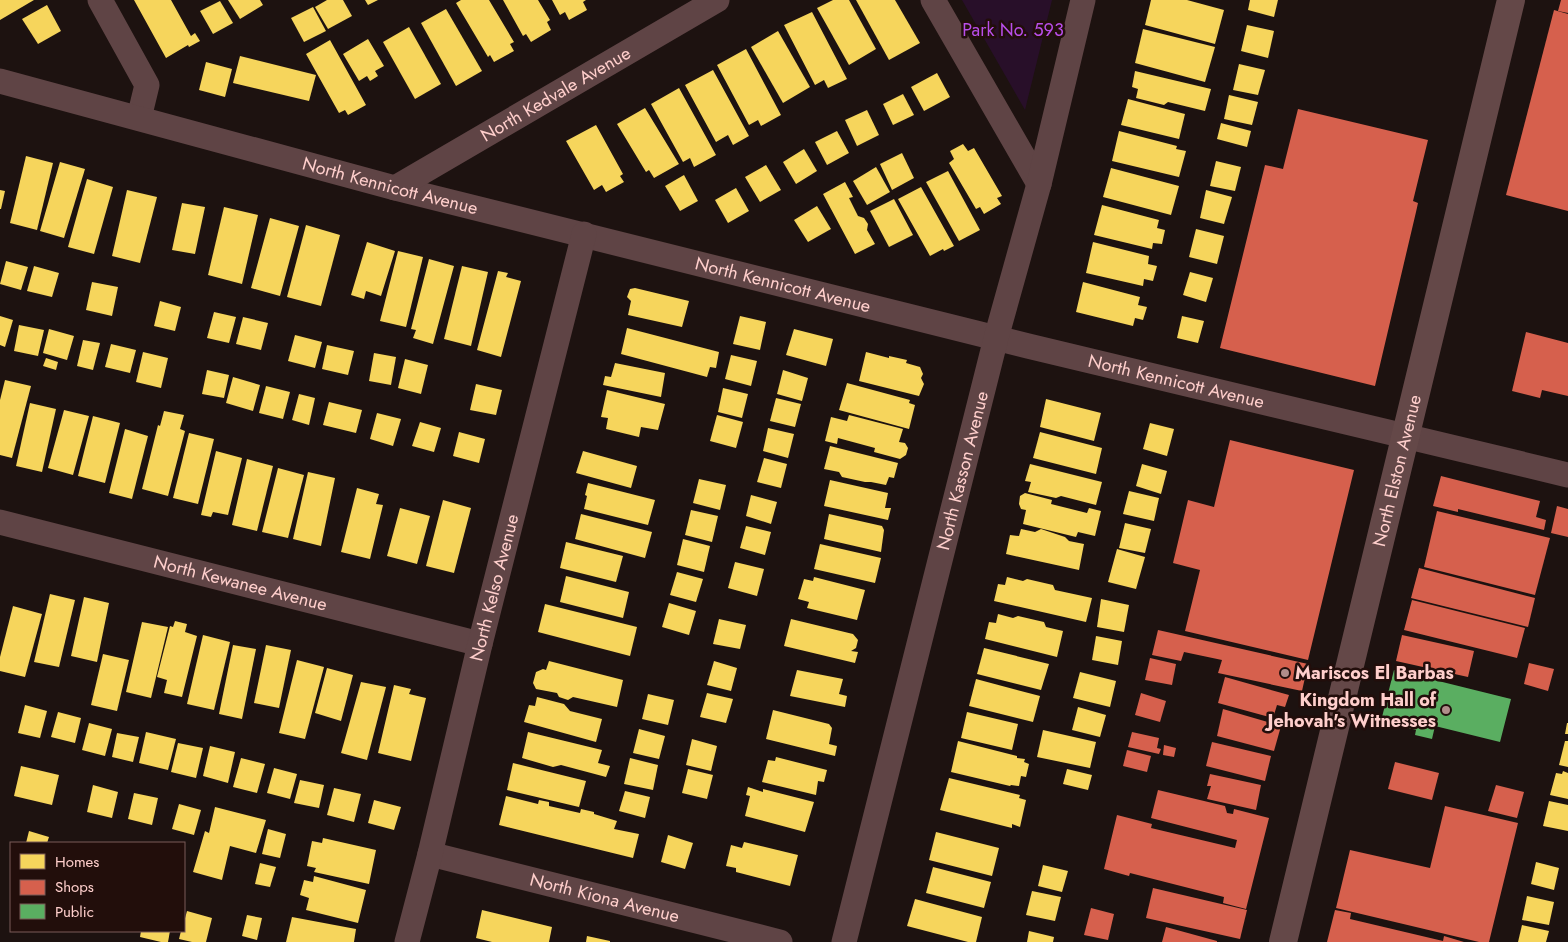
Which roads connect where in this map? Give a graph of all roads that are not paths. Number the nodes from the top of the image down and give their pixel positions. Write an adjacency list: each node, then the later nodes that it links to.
1 (100, 0): 7 (street)
2 (718, 0): 9 (street, North Kedvale Avenue)
3 (933, 0): 8 (street)
4 (1083, 0): 8 (street, North Kasson Avenue)
5 (1511, 0): 12 (main road, North Elston Avenue)
6 (0, 81): 7 (street, North Kennicott Avenue)
7 (139, 118): 9 (street, North Kennicott Avenue)
8 (1039, 184): 11 (street, North Kasson Avenue)
9 (394, 188): 10 (street, North Kennicott Avenue)
10 (584, 234): 11 (street, North Kennicott Avenue); 15 (street, North Kelso Avenue)
11 (996, 338): 12 (street, North Kennicott Avenue); 19 (street, North Kasson Avenue)
12 (1406, 437): 13 (street, North Kennicott Avenue); 20 (main road, North Elston Avenue)
13 (1568, 476)
14 (0, 522): 15 (street, North Kewanee Avenue)
15 (480, 644): 16 (street, North Kelso Avenue)
16 (430, 854): 17 (street, North Kelso Avenue); 18 (street, North Kiona Avenue)
17 (407, 942)
18 (780, 942)
19 (844, 942)
20 (1284, 942)

